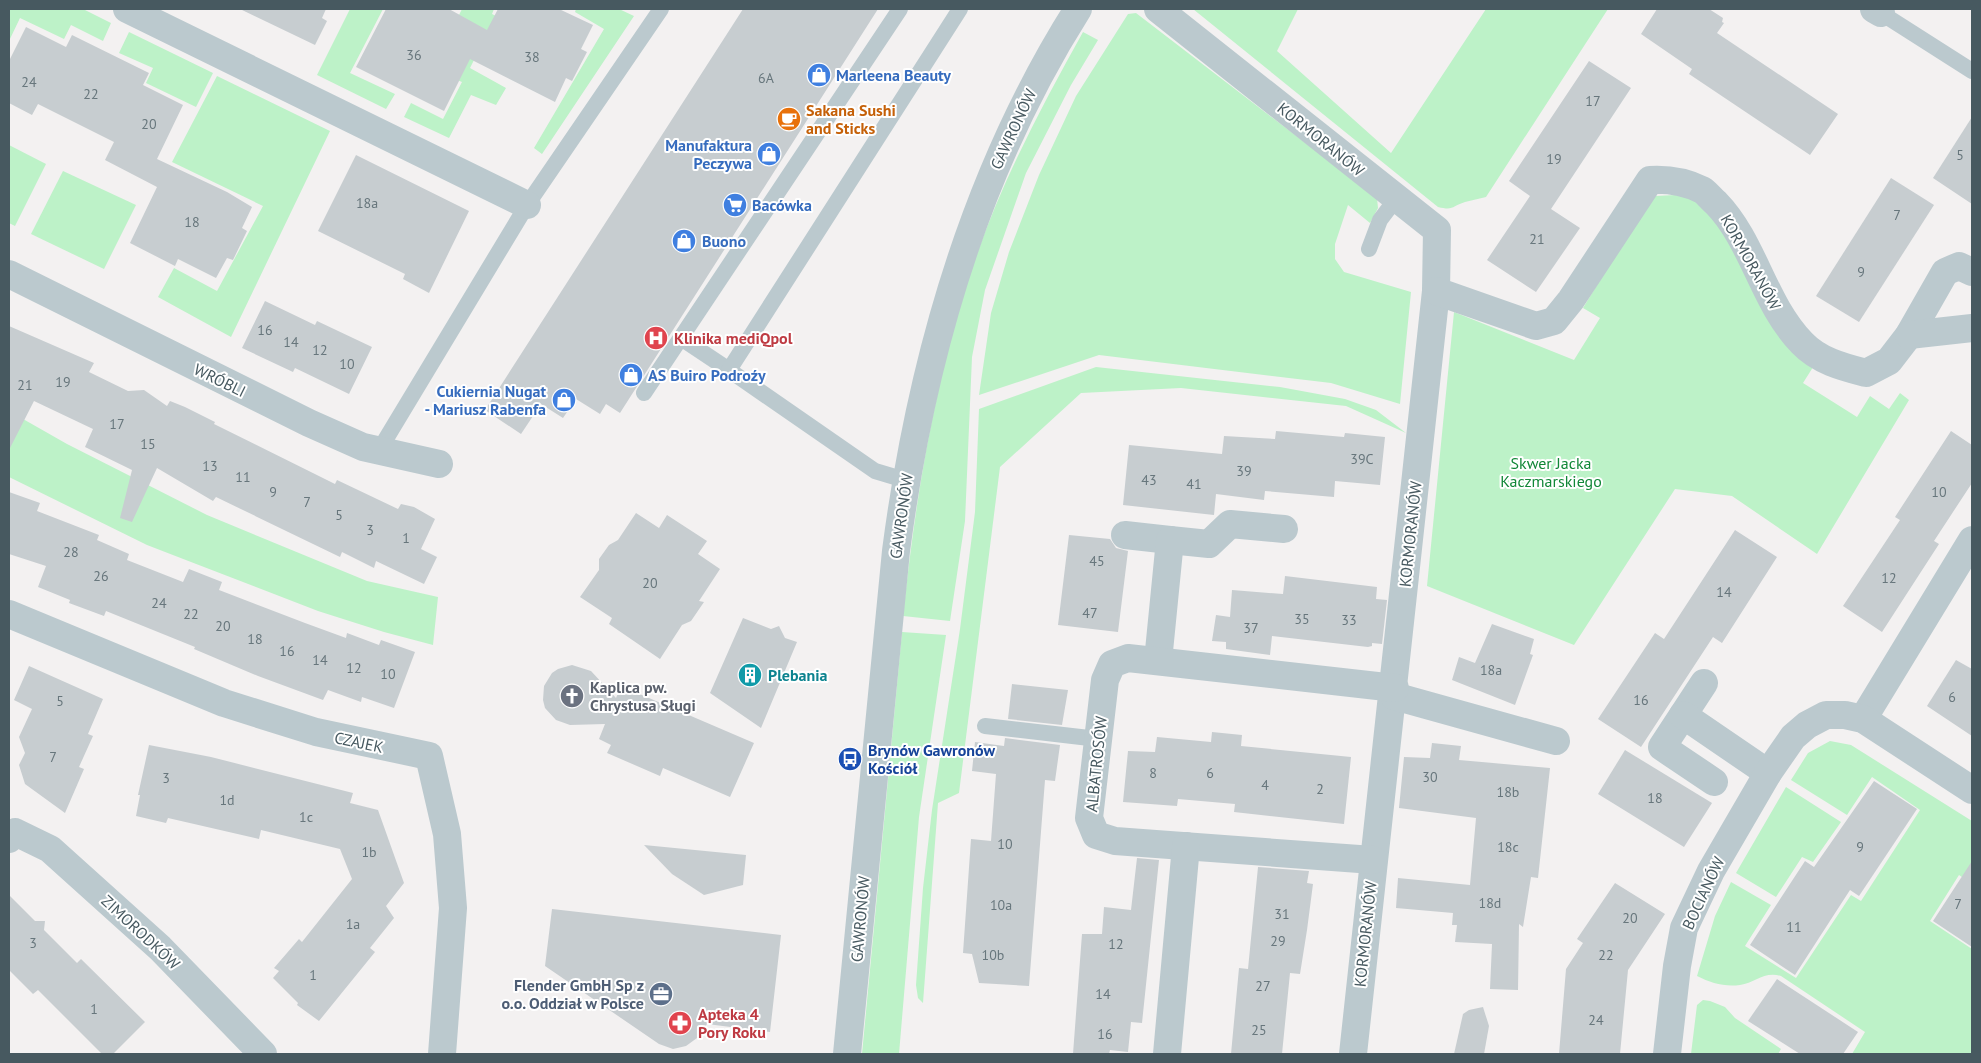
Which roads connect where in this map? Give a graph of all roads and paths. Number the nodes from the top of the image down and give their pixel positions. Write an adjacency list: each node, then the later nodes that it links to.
1 (127, 9): 10 (street)
2 (661, 9): 10 (lane)
3 (900, 9): 17 (lane)
4 (960, 9): 18 (lane)
5 (1078, 9): 22 (street, GAWRONÓW)
6 (1158, 9): 9 (street, KORMORANÓW)
7 (1877, 11): 8 (lane)
8 (1972, 71)
9 (1396, 199): 11 (lane); 14 (street, KORMORANÓW)
10 (527, 205): 20 (lane)
11 (1369, 249)
12 (1972, 272): 16 (street, KORMORANÓW)
13 (9, 274): 20 (street, WRÓBLI)
14 (1436, 291): 16 (street, KORMORANÓW); 30 (street, KORMORANÓW)
15 (1972, 328): 16 (street)
16 (1909, 335)
17 (681, 338): 18 (lane); 19 (lane)
18 (728, 370): 22 (lane)
19 (644, 393)
20 (378, 452): 21 (street, WRÓBLI)
21 (439, 464)
22 (906, 480): 44 (street, GAWRONÓW)
23 (1284, 529): 25 (street)
24 (1125, 535): 25 (street)
25 (1170, 540): 28 (street)
26 (1972, 540): 32 (street)
27 (9, 615): 43 (street, CZAJEK)
28 (1158, 661): 30 (street); 34 (street, ALBATROSÓW)
29 (1704, 683): 31 (street)
30 (1394, 692): 35 (street); 41 (street, KORMORANÓW)
31 (1683, 715): 36 (street); 37 (street)
32 (1863, 719): 36 (street, BOCIANÓW); 38 (street, BOCIANÓW)
33 (985, 726): 34 (lane)
34 (1098, 739): 40 (street, ALBATROSÓW)
35 (1556, 741)
36 (1768, 773): 47 (street, BOCIANÓW)
37 (1714, 782)
38 (1972, 790)
39 (9, 839): 42 (street, ZIMORODKÓW)
40 (1186, 846): 41 (street, ALBATROSÓW); 45 (street)
41 (1373, 860): 46 (street, KORMORANÓW)
42 (263, 1054)
43 (442, 1054)
44 (847, 1054)
45 (1167, 1054)
46 (1353, 1054)
47 (1667, 1054)

